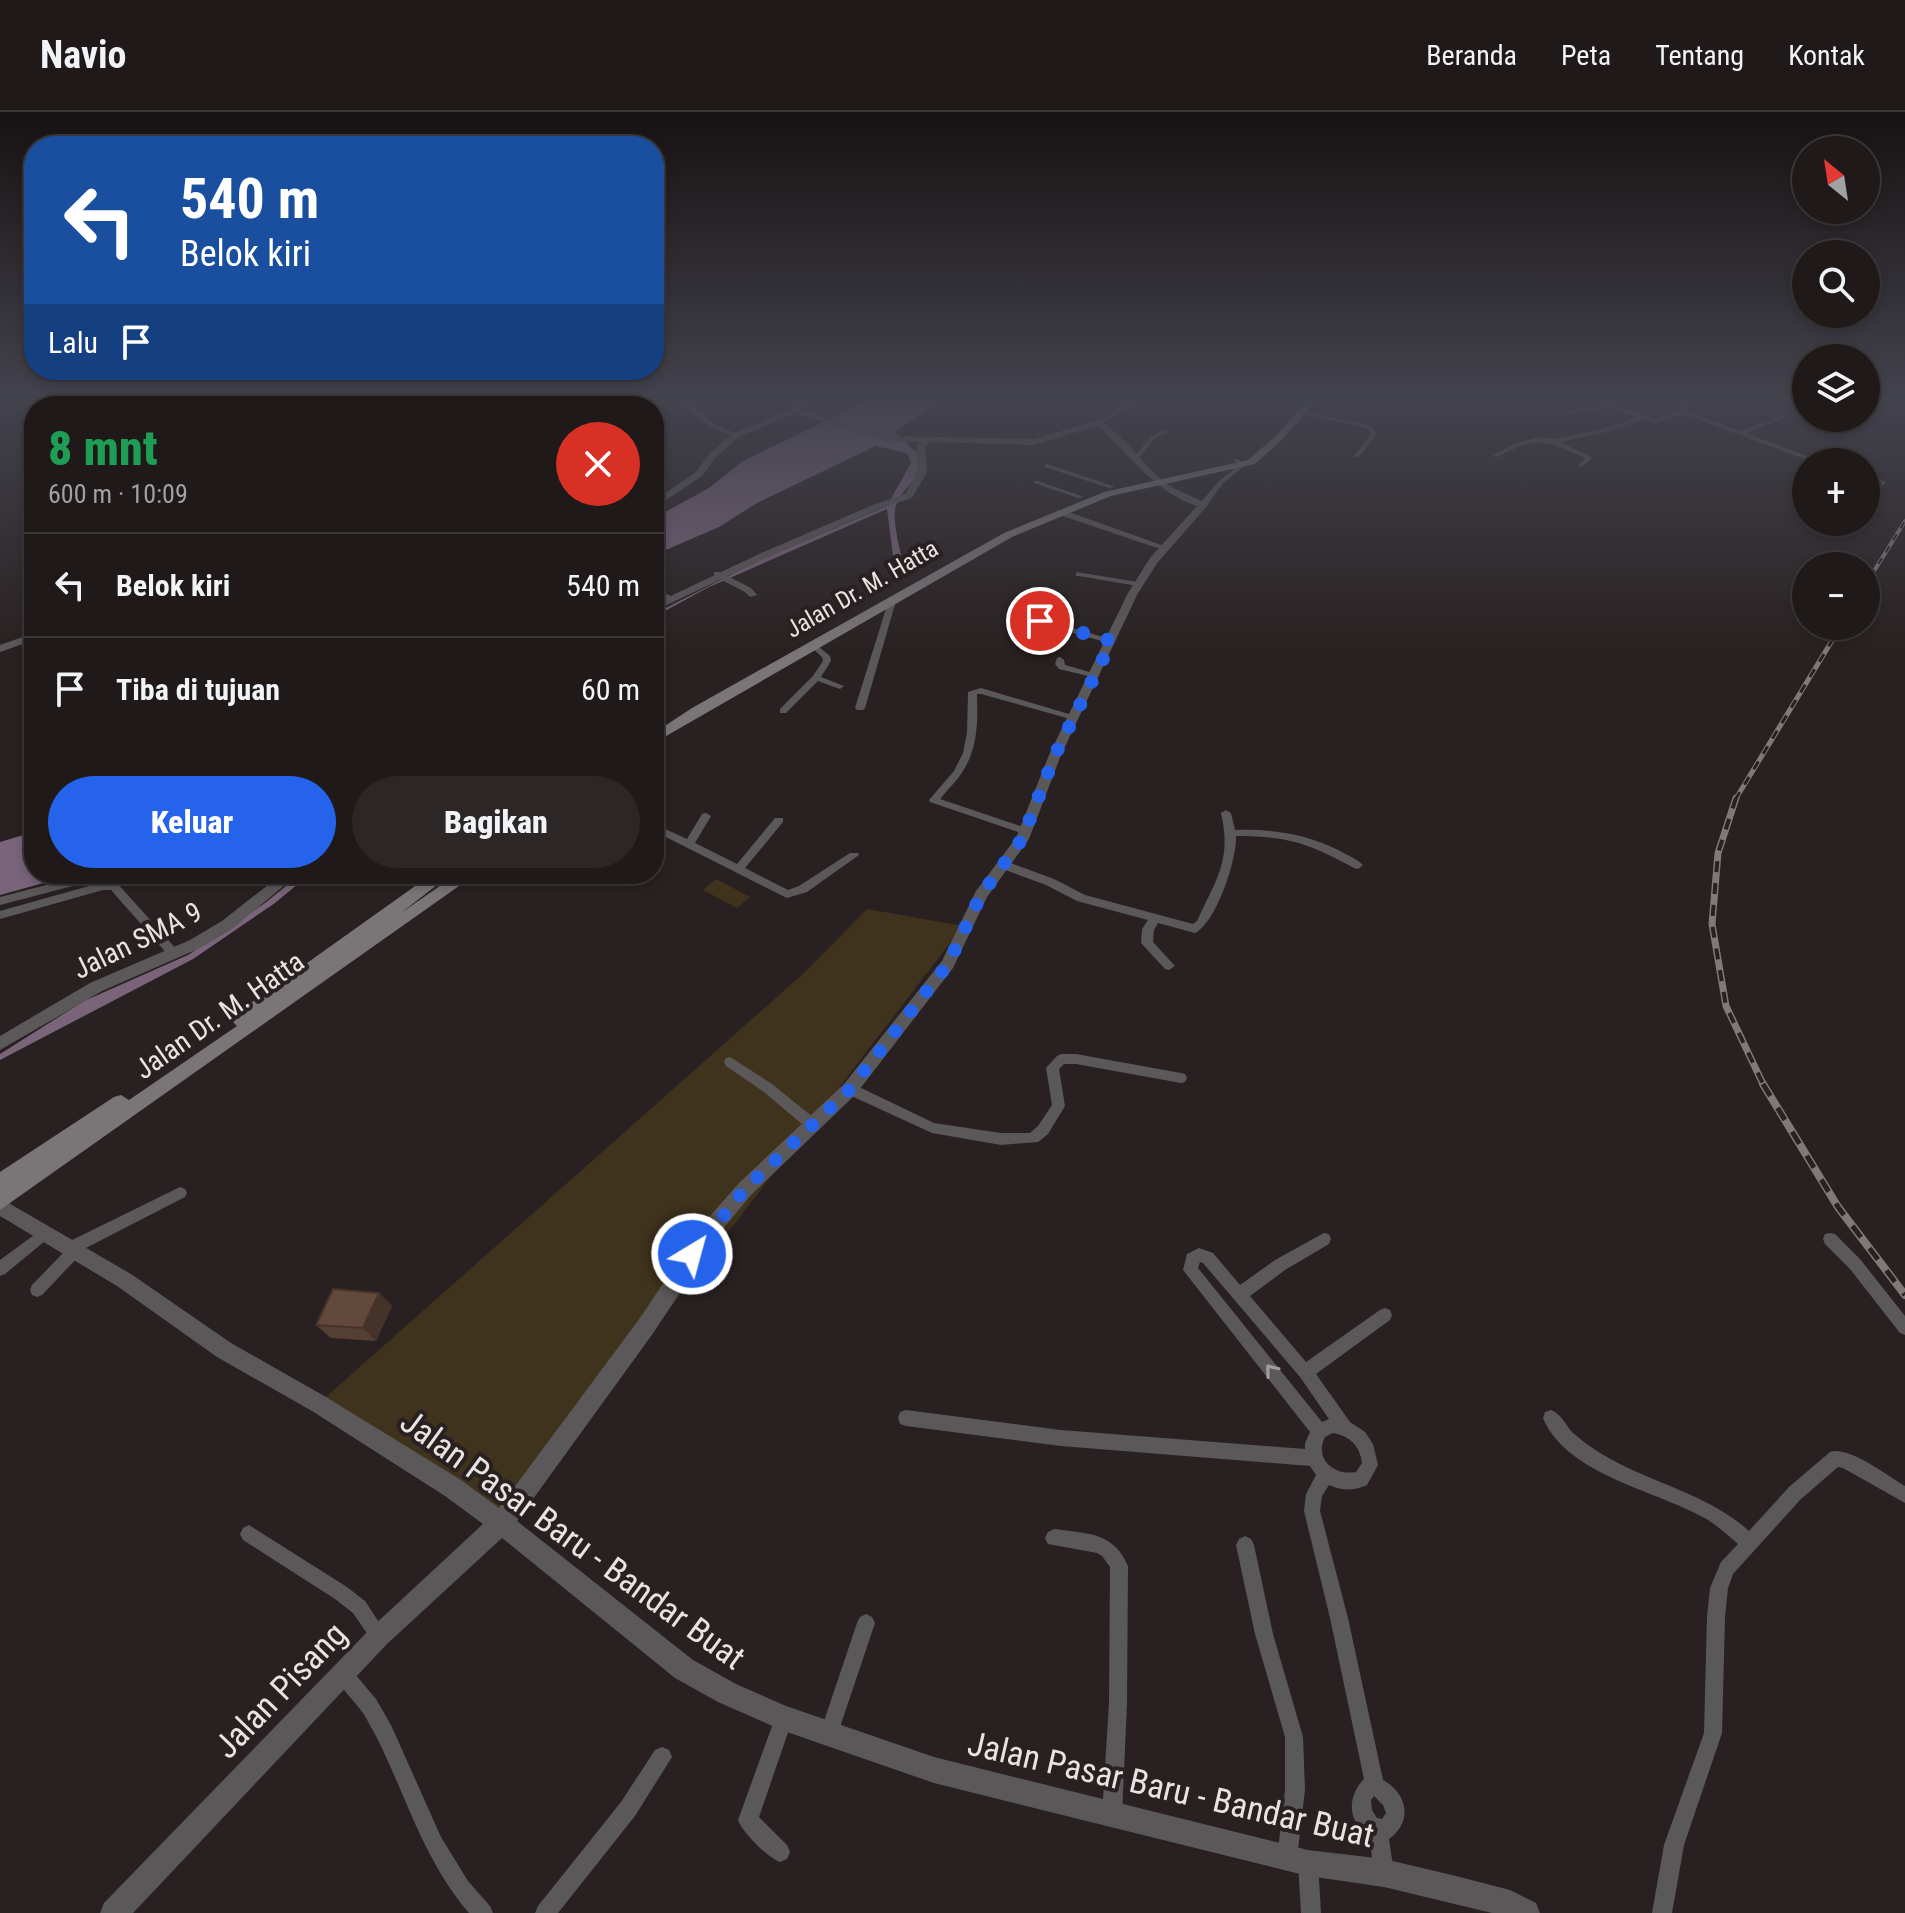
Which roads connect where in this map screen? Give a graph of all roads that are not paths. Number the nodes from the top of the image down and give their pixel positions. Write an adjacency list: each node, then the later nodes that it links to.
1 (684, 484): 11 (street)
2 (915, 484): 16 (street)
3 (1042, 484): 10 (street)
4 (1102, 484): 9 (street)
5 (1130, 484): 9 (main road, Jalan Dr. M. Hatta)
6 (1143, 484): 13 (main road, Jalan Dr. M. Hatta)
7 (1161, 484): 12 (street)
8 (1219, 484): 12 (street)
9 (1111, 487): 10 (main road, Jalan Dr. M. Hatta)
10 (1080, 497): 21 (main road, Jalan Dr. M. Hatta)
11 (664, 498)
12 (1203, 505): 14 (street, Jalan Pisang)
13 (1060, 512): 14 (street); 21 (main road, Jalan Dr. M. Hatta)
14 (1166, 548): 17 (street, Jalan Pisang)
15 (1079, 574): 17 (street)
16 (724, 577): 18 (street); 20 (street)
17 (1138, 584): 25 (street, Jalan Pisang)
18 (753, 595)
19 (664, 596): 20 (street)
20 (671, 599): 22 (street)
21 (884, 602): 26 (main road, Jalan Dr. M. Hatta); 32 (street); 35 (main road, Jalan Dr. M. Hatta)
22 (664, 603)
23 (1040, 621): 25 (street)
24 (24, 640): 27 (street)
25 (1112, 641): 29 (street, Jalan Pisang)
26 (814, 646): 30 (street); 36 (main road, Jalan Dr. M. Hatta)
27 (0, 649)
28 (1060, 660): 29 (street)
29 (1096, 675): 34 (street, Jalan Pisang)
30 (816, 678): 31 (street); 33 (street)
31 (840, 686)
32 (860, 708)
33 (783, 711)
34 (1074, 717): 40 (street, Jalan Pisang); 40 (street)
35 (664, 721)
36 (664, 732)
37 (1226, 813): 42 (street)
38 (706, 816): 43 (street)
39 (779, 820): 47 (street)
40 (1025, 831): 45 (street, Jalan Pisang)
41 (664, 832): 43 (street)
42 (1232, 833): 46 (street); 54 (street)
43 (689, 845): 47 (street)
44 (854, 855): 47 (street)
45 (1004, 865): 54 (street); 61 (street, Jalan Pisang)
46 (1358, 865)
47 (738, 870)
48 (65, 884): 52 (street)
49 (278, 884): 55 (street, Jalan SMA 9)
50 (430, 884): 58 (main road, Jalan Dr. M. Hatta)
51 (453, 884): 58 (main road, Jalan Dr. M. Hatta)
52 (0, 901)
53 (0, 915): 55 (street)
54 (1155, 919): 56 (street)
55 (174, 954): 57 (street, Jalan SMA 9)
56 (1169, 966)
57 (0, 1044)
58 (216, 1044): 63 (main road, Jalan Dr. M. Hatta); 65 (main road, Jalan Dr. M. Hatta)
59 (730, 1062): 62 (street)
60 (1181, 1078): 61 (street)
61 (850, 1089): 62 (street, Jalan Pisang)
62 (814, 1126): 83 (street, Jalan Pisang)
63 (0, 1183)
64 (180, 1193): 69 (street)
65 (0, 1204): 66 (street, Jalan Pasar Baru - Bandar Buat)
66 (45, 1233): 69 (street, Jalan Pasar Baru - Bandar Buat); 70 (street)
67 (1324, 1239): 72 (street)
68 (1830, 1239): 74 (street)
69 (73, 1249): 71 (street); 83 (street, Jalan Pasar Baru - Bandar Buat)
70 (0, 1269)
71 (37, 1290)
72 (1240, 1294): 75 (street); 79 (street, one-way to 72)
73 (1385, 1315): 75 (street)
74 (1905, 1328)
75 (1305, 1372): 78 (street)
76 (906, 1418): 80 (street)
77 (1551, 1418): 86 (street)
78 (1344, 1427): 79 (street); 81 (street)
79 (1319, 1431): 80 (street)
80 (1314, 1458): 81 (street)
81 (1326, 1475): 94 (street)
82 (1905, 1495): 86 (street)
83 (502, 1522): 89 (street, Jalan Pisang); 91 (street, Jalan Pasar Baru - Bandar Buat)
84 (249, 1534): 89 (street)
85 (1054, 1538): 95 (street)
86 (1749, 1543): 105 (street)
87 (1245, 1545): 98 (street)
88 (866, 1623): 92 (street)
89 (379, 1636): 90 (street, Jalan Pisang)
90 (343, 1673): 100 (street, Jalan Pisang); 101 (street)
91 (784, 1718): 92 (street, Jalan Pasar Baru - Bandar Buat); 97 (street)
92 (829, 1733): 95 (street, Jalan Pasar Baru - Bandar Buat)
93 (662, 1757): 102 (street)
94 (1375, 1786): 96 (street); 96 (street)
95 (1112, 1815): 98 (street, Jalan Pasar Baru - Bandar Buat)
96 (1378, 1829): 99 (street)
97 (780, 1852)
98 (1297, 1860): 99 (street, Jalan Pasar Baru - Bandar Buat); 103 (street)
99 (1384, 1873): 104 (street, Jalan Pasar Baru - Bandar Buat)
100 (114, 1913)
101 (483, 1913)
102 (545, 1913)
103 (1311, 1913)
104 (1526, 1913)
105 (1662, 1913)

